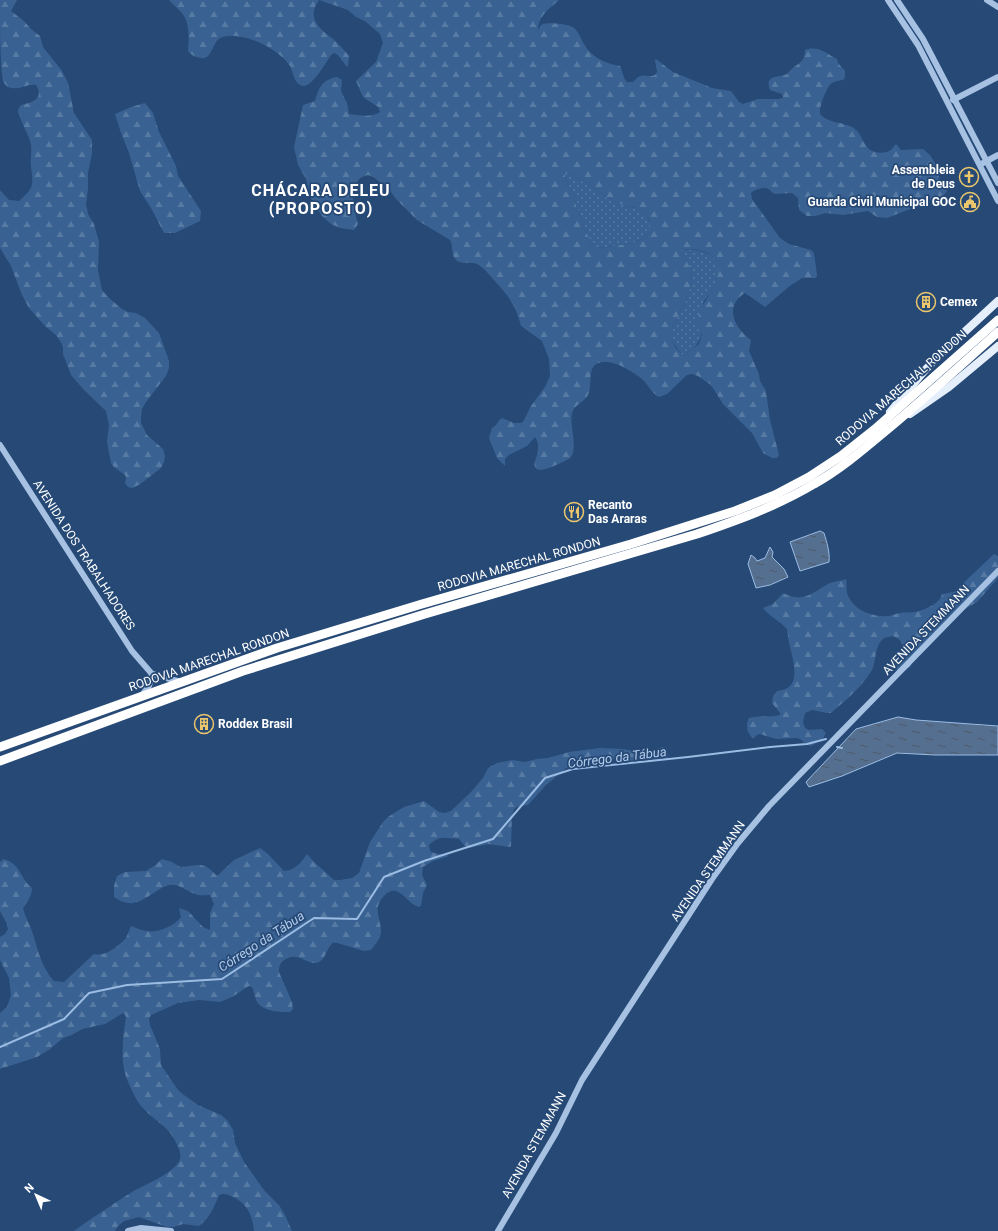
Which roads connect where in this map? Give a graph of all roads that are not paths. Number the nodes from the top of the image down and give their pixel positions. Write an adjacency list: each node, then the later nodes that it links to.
1 (888, 0): 7 (street)
2 (897, 0): 6 (street)
3 (992, 2): 4 (street)
4 (998, 7)
5 (998, 77): 6 (street)
6 (954, 99): 7 (street); 9 (street)
7 (947, 102): 10 (street)
8 (998, 155): 9 (street)
9 (986, 161): 10 (street); 11 (street)
10 (979, 165): 12 (street)
11 (998, 184)
12 (998, 201)
13 (998, 301): 17 (main road)
14 (998, 320): 17 (highway, RODOVIA MARECHAL RONDON)
15 (998, 332): 17 (highway, RODOVIA MARECHAL RONDON)
16 (998, 346): 17 (main road)
17 (878, 432): 21 (highway, RODOVIA MARECHAL RONDON); 24 (highway, RODOVIA MARECHAL RONDON)
18 (0, 445): 20 (street, AVENIDA DOS TRABALHADORES)
19 (998, 571): 27 (street, AVENIDA STEMMANN)
20 (152, 674): 21 (street); 22 (street)
21 (181, 682): 22 (highway, RODOVIA MARECHAL RONDON)
22 (141, 696): 23 (highway, RODOVIA MARECHAL RONDON)
23 (0, 747)
24 (0, 761)
25 (128, 1231): 26 (street)
26 (171, 1231)
27 (498, 1231)

